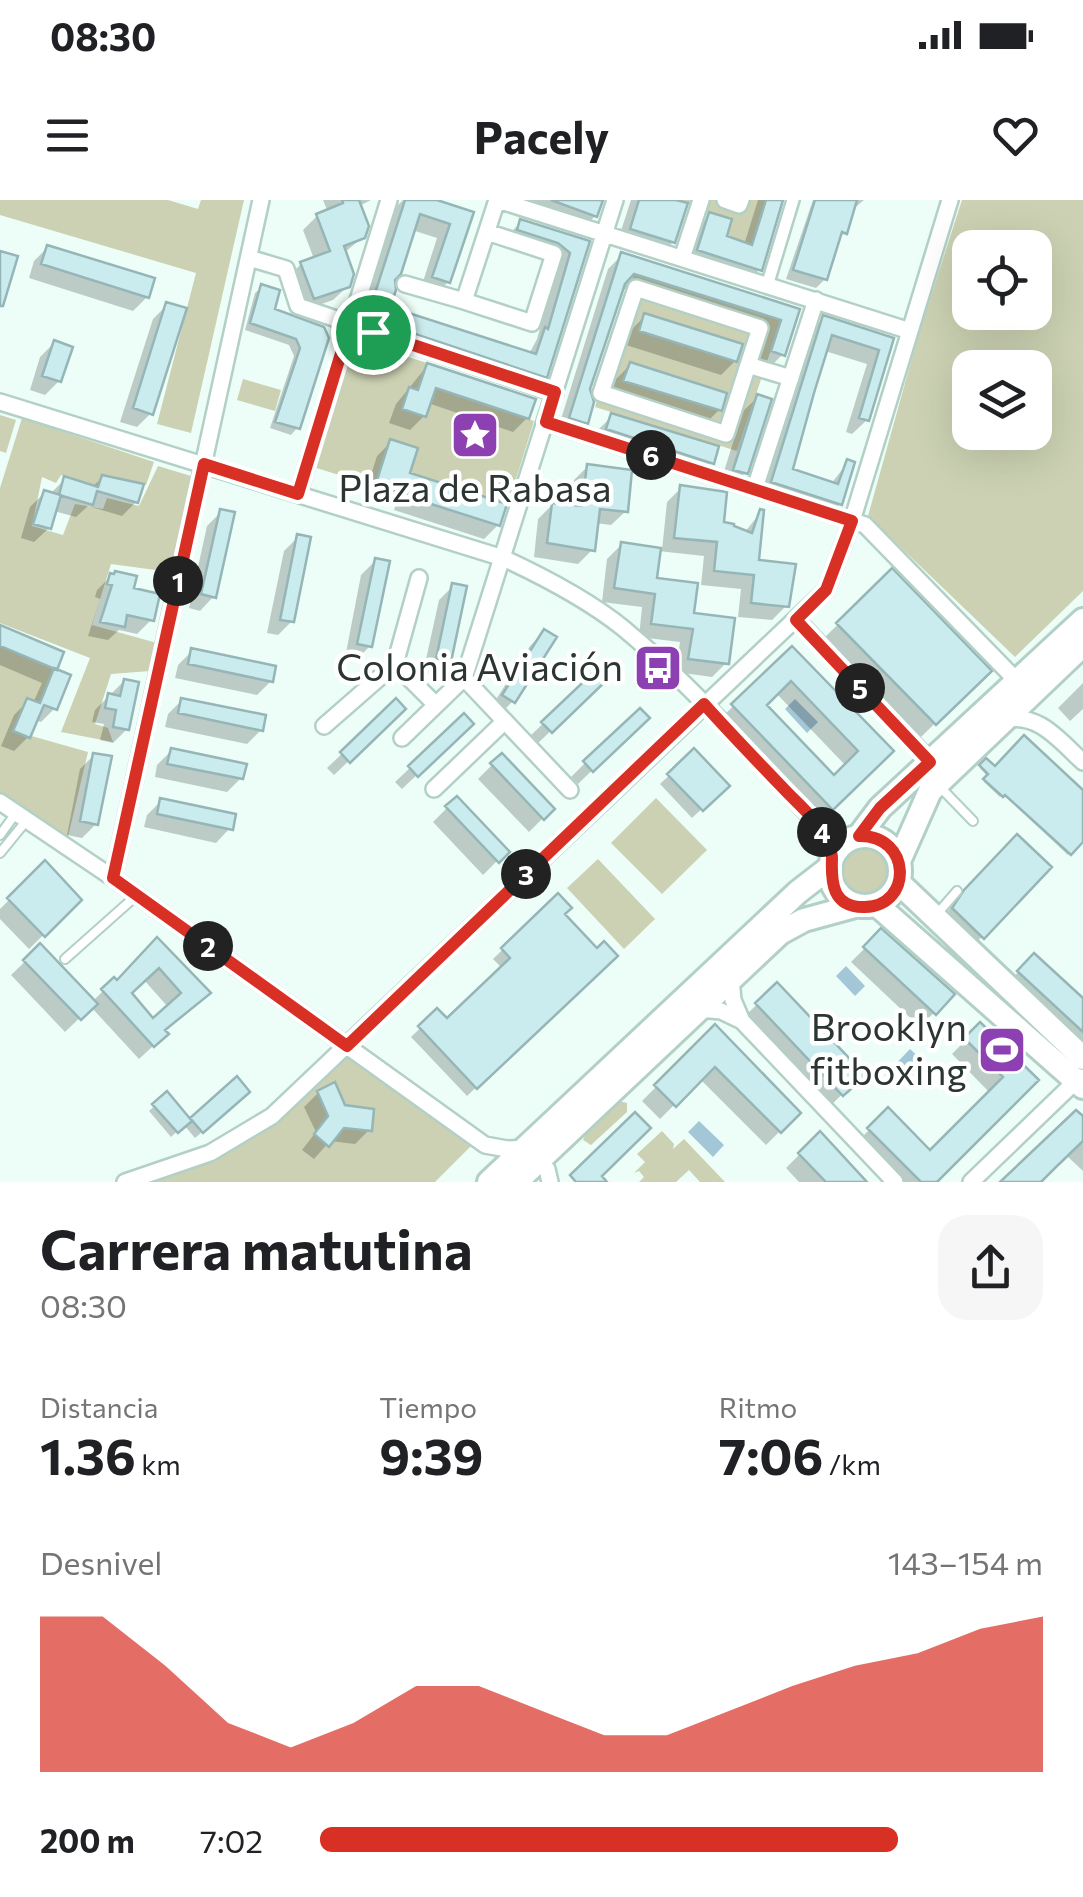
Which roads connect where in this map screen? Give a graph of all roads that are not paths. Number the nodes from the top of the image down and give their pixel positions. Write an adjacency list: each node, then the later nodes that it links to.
1 (261, 200): 12 (street)
2 (389, 200): 18 (street)
3 (616, 200): 11 (street)
4 (701, 200): 13 (street)
5 (725, 200): 6 (street)
6 (741, 200)
7 (793, 200): 15 (street)
8 (950, 200): 19 (street)
9 (505, 201): 10 (street); 11 (street)
10 (487, 232): 17 (street); 17 (street)
11 (605, 234): 13 (street); 22 (street)
12 (249, 258): 18 (street); 25 (street)
13 (682, 258): 15 (street)
14 (405, 284): 17 (street)
15 (767, 286): 16 (street)
16 (816, 300): 19 (street); 21 (street)
17 (464, 302)
18 (350, 324): 22 (street); 27 (street)
19 (910, 331): 28 (street)
20 (748, 364): 20 (street); 21 (street)
21 (790, 378): 26 (street)
22 (555, 392): 24 (street)
23 (0, 402): 25 (street)
24 (546, 422): 26 (street); 29 (street)
25 (204, 464): 27 (street); 55 (street)
26 (755, 488): 28 (street)
27 (298, 494): 29 (street)
28 (852, 521): 31 (street); 36 (street)
29 (503, 558): 35 (street); 37 (street)
30 (419, 578): 34 (street)
31 (796, 620): 37 (street); 45 (street)
32 (1083, 620): 36 (main road)
33 (1083, 644): 36 (main road)
34 (396, 664): 38 (street); 42 (street)
35 (464, 678): 38 (street); 40 (street)
36 (1029, 683): 39 (main road); 41 (street); 45 (main road)
37 (704, 704): 52 (street); 64 (street)
38 (436, 705): 43 (street)
39 (1003, 720): 41 (street); 45 (main road)
40 (505, 721): 46 (street); 47 (street)
41 (1041, 724): 44 (street)
42 (324, 726)
43 (402, 738)
44 (1083, 762)
45 (933, 773): 50 (lane); 52 (main road); 54 (main road)
46 (434, 789)
47 (570, 790)
48 (0, 802): 49 (street)
49 (22, 816): 51 (lane); 53 (lane); 55 (street)
50 (973, 821)
51 (0, 834)
52 (842, 850): 54 (main road); 58 (main road); 67 (main road)
53 (0, 853)
54 (899, 872): 58 (main road); 59 (main road)
55 (113, 878): 57 (street)
56 (958, 892): 59 (lane)
57 (136, 895): 60 (lane); 64 (street)
58 (866, 905): 61 (main road); 65 (main road)
59 (933, 918): 65 (main road)
60 (65, 959)
61 (731, 979): 62 (main road); 63 (street)
62 (699, 1009): 63 (street); 67 (main road)
63 (742, 1021): 71 (street)
64 (347, 1046): 66 (street); 68 (street)
65 (1081, 1075): 72 (street)
66 (485, 1146): 67 (street); 69 (street)
67 (541, 1168): 69 (main road); 70 (main road)
68 (125, 1182)
69 (490, 1182)
70 (516, 1182)
71 (896, 1182)
72 (972, 1182)

